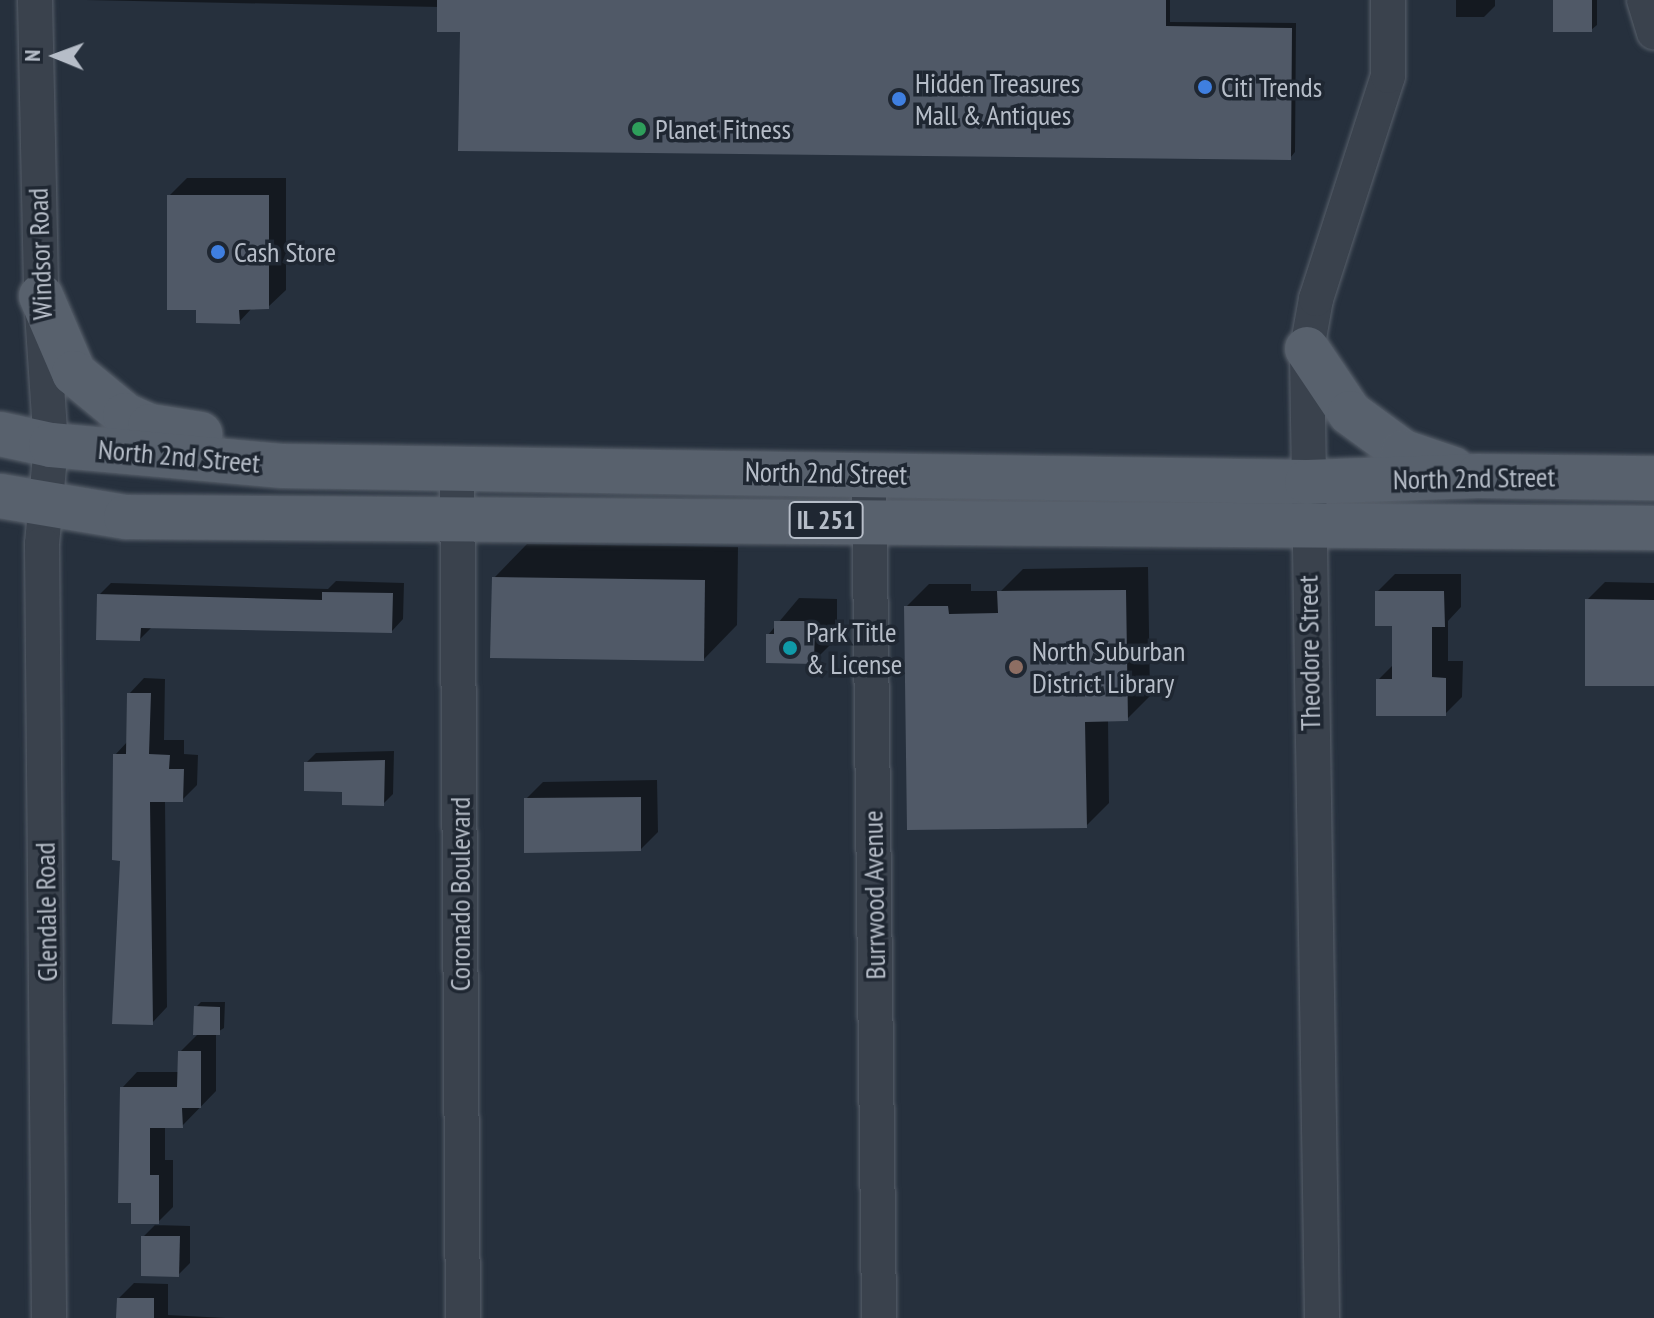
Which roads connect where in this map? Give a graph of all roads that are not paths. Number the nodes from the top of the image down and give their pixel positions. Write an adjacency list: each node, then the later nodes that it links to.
1 (35, 0): 5 (street, Windsor Road)
2 (1388, 0): 6 (street, Theodore Street)
3 (1644, 0): 4 (street)
4 (1654, 33)
5 (41, 296): 8 (street, Windsor Road); 9 (main road)
6 (1307, 349): 12 (main road); 15 (street, Theodore Street)
7 (0, 434): 8 (main road, North 2nd Street / IL 251)
8 (51, 445): 9 (main road, North 2nd Street / IL 251); 16 (street, Windsor Road)
9 (283, 466): 10 (main road, North 2nd Street / IL 251)
10 (457, 469): 11 (main road, North 2nd Street / IL 251); 18 (street, Coronado Boulevard)
11 (869, 472): 15 (main road, North 2nd Street / IL 251); 17 (street, Burrwood Avenue)
12 (1478, 476): 13 (main road, North 2nd Street / IL 251); 15 (main road, North 2nd Street / IL 251)
13 (1654, 478)
14 (0, 496): 16 (main road, North 2nd Street / IL 251)
15 (1308, 504): 17 (main road, North 2nd Street / IL 251); 19 (main road, North 2nd Street / IL 251); 23 (street, Theodore Street)
16 (48, 507): 18 (main road, North 2nd Street / IL 251); 20 (street, Glendale Road)
17 (870, 519): 18 (main road, North 2nd Street / IL 251); 22 (street, Burrwood Avenue)
18 (457, 522): 21 (street, Coronado Boulevard)
19 (1654, 528)
20 (49, 1318)
21 (463, 1318)
22 (879, 1318)
23 (1322, 1318)

